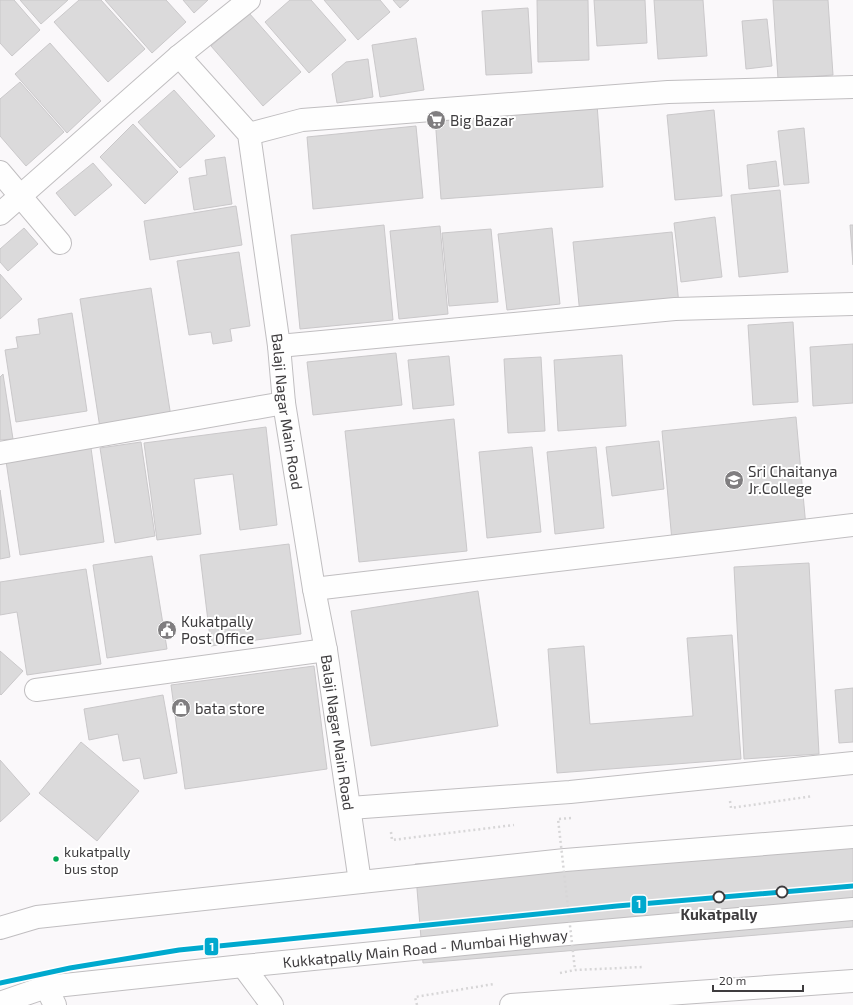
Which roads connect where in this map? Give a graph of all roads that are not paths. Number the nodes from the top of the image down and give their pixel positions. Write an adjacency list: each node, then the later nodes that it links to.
1 (250, 0): 2 (main road)
2 (179, 56): 4 (main road); 6 (main road)
3 (853, 86): 4 (main road)
4 (249, 134): 10 (main road, Balaji Nagar Main Road)
5 (0, 172): 6 (main road)
6 (21, 195): 7 (main road); 8 (main road)
7 (0, 214)
8 (60, 243)
9 (853, 304): 10 (main road)
10 (279, 346): 11 (main road, Balaji Nagar Main Road)
11 (284, 403): 12 (main road); 14 (main road, Balaji Nagar Main Road)
12 (0, 453)
13 (853, 525): 14 (main road)
14 (314, 589): 15 (main road, Balaji Nagar Main Road)
15 (326, 650): 16 (main road); 18 (main road, Balaji Nagar Main Road)
16 (36, 690)
17 (853, 763): 18 (main road)
18 (350, 808): 20 (main road, Balaji Nagar Main Road)
19 (853, 837): 20 (main road)
20 (360, 882): 22 (main road)
21 (853, 909): 23 (main road, Kukkatpally Main Road - Mumbai Highway)
22 (0, 928)
23 (243, 966): 25 (main road, Kukkatpally Main Road - Mumbai Highway); 28 (main road)
24 (853, 981): 27 (main road)
25 (50, 996): 26 (main road, Kukkatpally Main Road - Mumbai Highway)
26 (0, 1003)
27 (582, 1003): 29 (main road)
28 (272, 1005)
29 (511, 1005)

